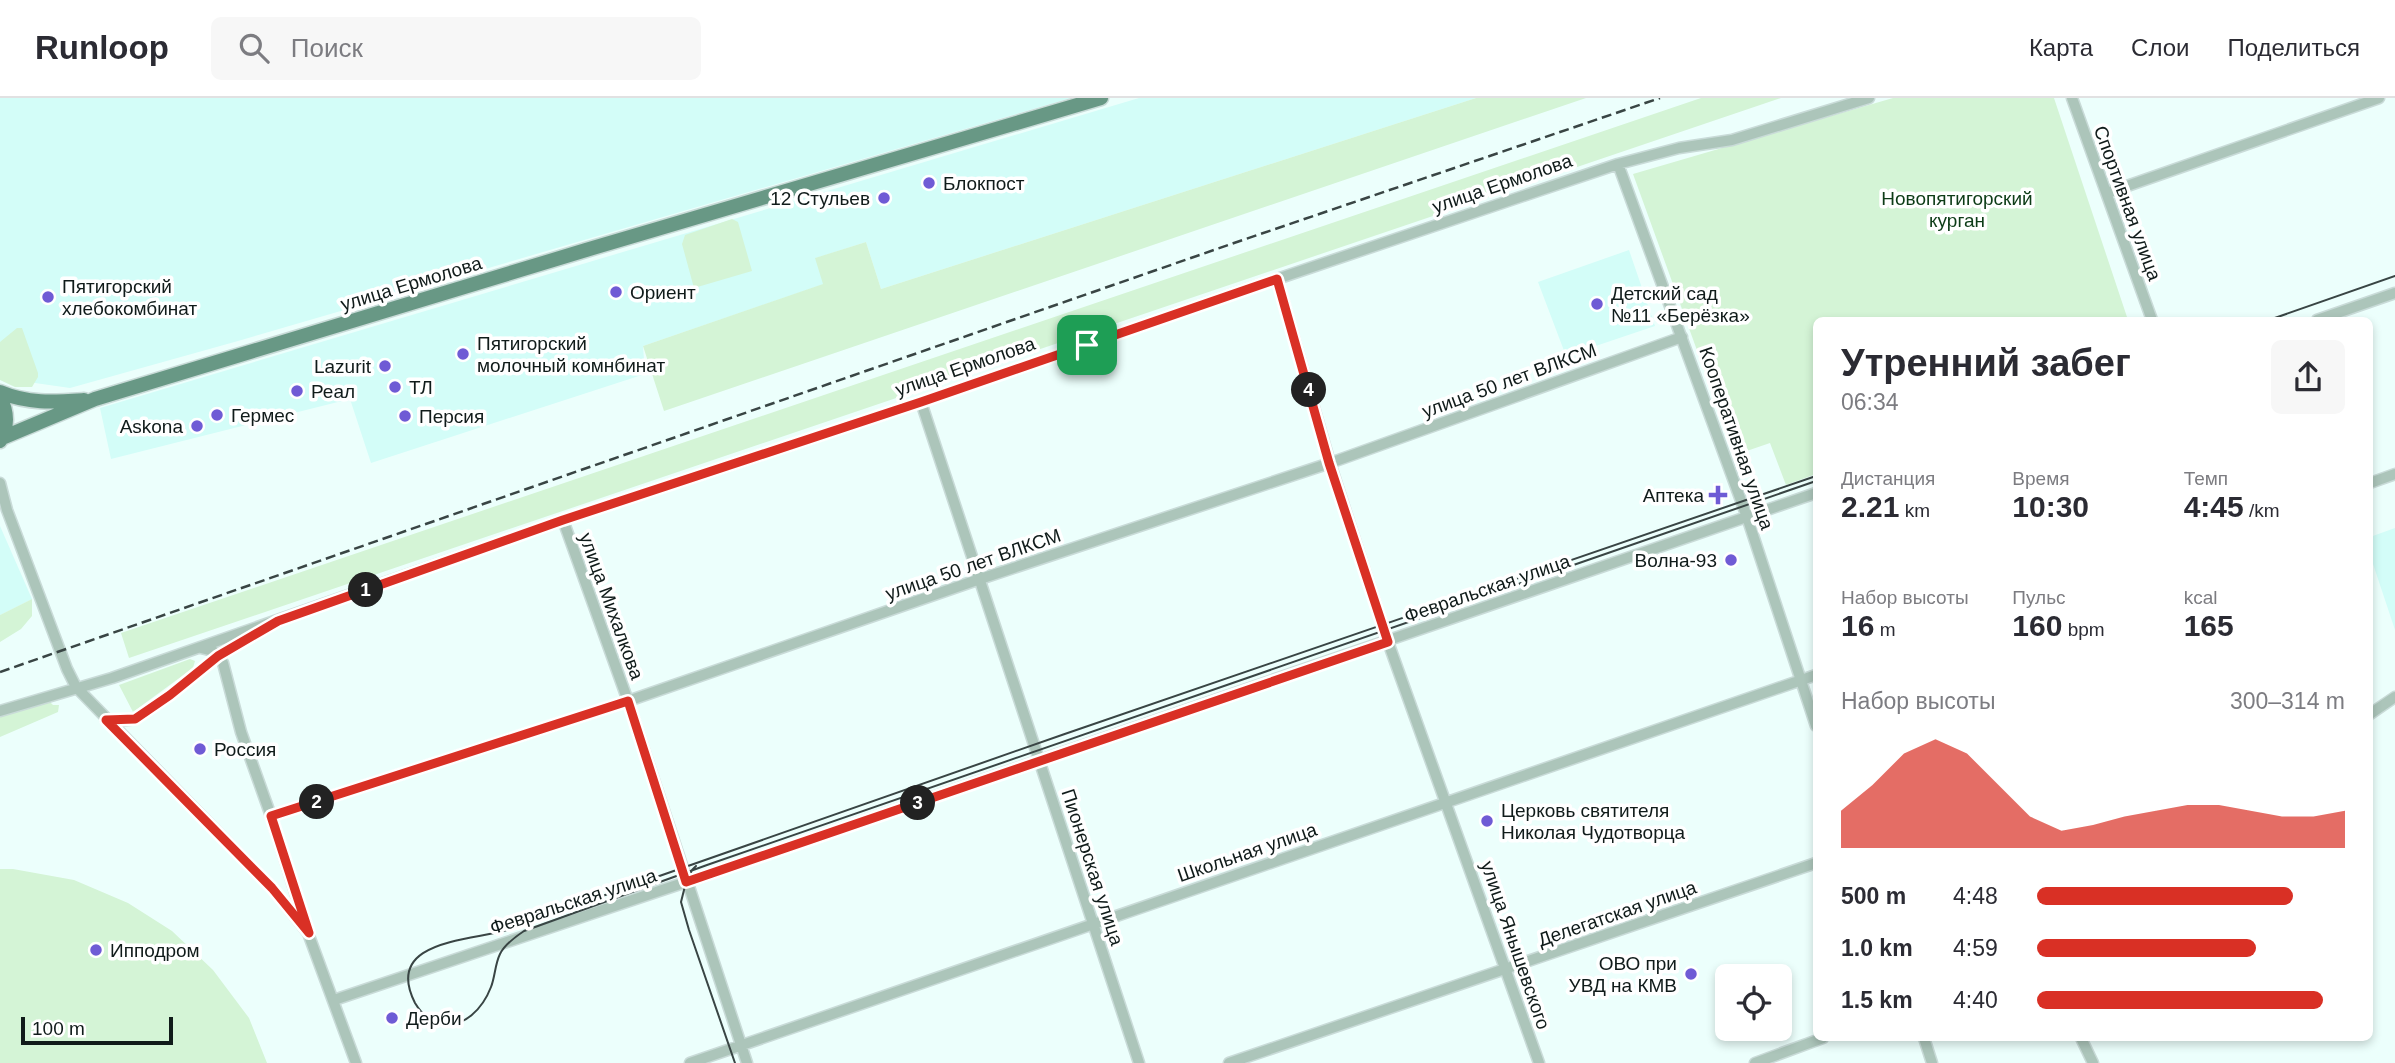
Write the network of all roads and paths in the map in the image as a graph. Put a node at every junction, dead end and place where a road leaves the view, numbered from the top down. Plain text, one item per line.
1 (1101, 98) edge
2 (1869, 98) edge
3 (2072, 98) edge
4 (2379, 98) edge
5 (1618, 164) junction
6 (2107, 193) junction
7 (1277, 279) junction
8 (2395, 293) edge
9 (2151, 317) edge
10 (2326, 317) edge
11 (1682, 337) junction
12 (0, 395) edge
13 (95, 399) junction
14 (921, 402) junction
15 (1, 439) edge
16 (1329, 463) junction
17 (2395, 474) edge
18 (2373, 482) edge
19 (0, 483) edge
20 (1813, 494) edge
21 (3, 506) edge
22 (1746, 517) junction
23 (563, 520) junction
24 (980, 579) junction
25 (278, 621) junction
26 (1388, 642) junction
27 (198, 648) junction
28 (218, 656) junction
29 (1813, 676) edge
30 (1801, 680) junction
31 (76, 687) junction
32 (2395, 697) edge
33 (628, 701) junction
34 (0, 711) edge
35 (2373, 712) edge
36 (1813, 717) edge
37 (106, 720) junction
38 (1040, 761) junction
39 (1447, 802) junction
40 (271, 816) junction
41 (1813, 864) edge
42 (686, 882) junction
43 (1094, 924) junction
44 (309, 933) junction
45 (1506, 970) junction
46 (334, 1000) junction
47 (1815, 1041) edge
48 (1925, 1041) edge
49 (2082, 1041) edge
50 (741, 1045) junction
51 (356, 1063) edge
52 (690, 1063) edge
53 (747, 1063) edge
54 (1139, 1063) edge
55 (1229, 1063) edge
56 (1539, 1063) edge
57 (1755, 1063) edge
58 (1932, 1063) edge
59 (2093, 1063) edge

1 - 13 main road, улица Ермолова
2 - 5 street, улица Ермолова
3 - 6 street, Спортивная улица
4 - 6 street
5 - 7 street, улица Ермолова
5 - 11 street, Кооперативная улица
6 - 9 street, Спортивная улица
7 - 14 street, улица Ермолова
7 - 16 street, улица Янышевского
8 - 10 street
11 - 16 street, улица 50 лет ВЛКСМ
11 - 22 street, Кооперативная улица
12 - 13 main road, улица Ермолова
12 - 15 main road, улица Ермолова
13 - 15 main road, улица Ермолова
14 - 23 street, улица Ермолова
14 - 24 street, Пионерская улица
16 - 24 street, улица 50 лет ВЛКСМ
16 - 26 street, улица Янышевского
17 - 18 street
19 - 21 street
20 - 22 street, Февральская улица
21 - 31 street
22 - 26 street, Февральская улица
22 - 30 street, Кооперативная улица
23 - 25 street, улица Ермолова
23 - 33 street, улица Михалкова
24 - 33 street, улица 50 лет ВЛКСМ
24 - 38 street, Пионерская улица
25 - 27 street, улица Ермолова
25 - 28 street, улица Ермолова
26 - 38 street, Февральская улица
26 - 39 street, улица Янышевского
27 - 28 street
27 - 31 street, улица Ермолова
28 - 37 street, улица Ермолова
28 - 40 street
29 - 30 street, Школьная улица
30 - 36 street, Кооперативная улица
30 - 39 street, Школьная улица
31 - 34 street, улица Ермолова
31 - 37 street
32 - 35 street
33 - 40 street, улица 50 лет ВЛКСМ
33 - 42 street, улица Михалкова
37 - 44 street
38 - 42 street, Февральская улица
38 - 43 street, Пионерская улица
39 - 43 street, Школьная улица
39 - 45 street, улица Янышевского
40 - 44 street
41 - 45 street, Делегатская улица
42 - 46 street, Февральская улица
42 - 50 street, улица Михалкова
43 - 50 street, Школьная улица
43 - 54 street, Пионерская улица
44 - 46 street
45 - 55 street, Делегатская улица
45 - 56 street, улица Янышевского
46 - 51 street
47 - 57 street
48 - 58 street
49 - 59 street
50 - 52 street, Школьная улица
50 - 53 street, улица Михалкова

